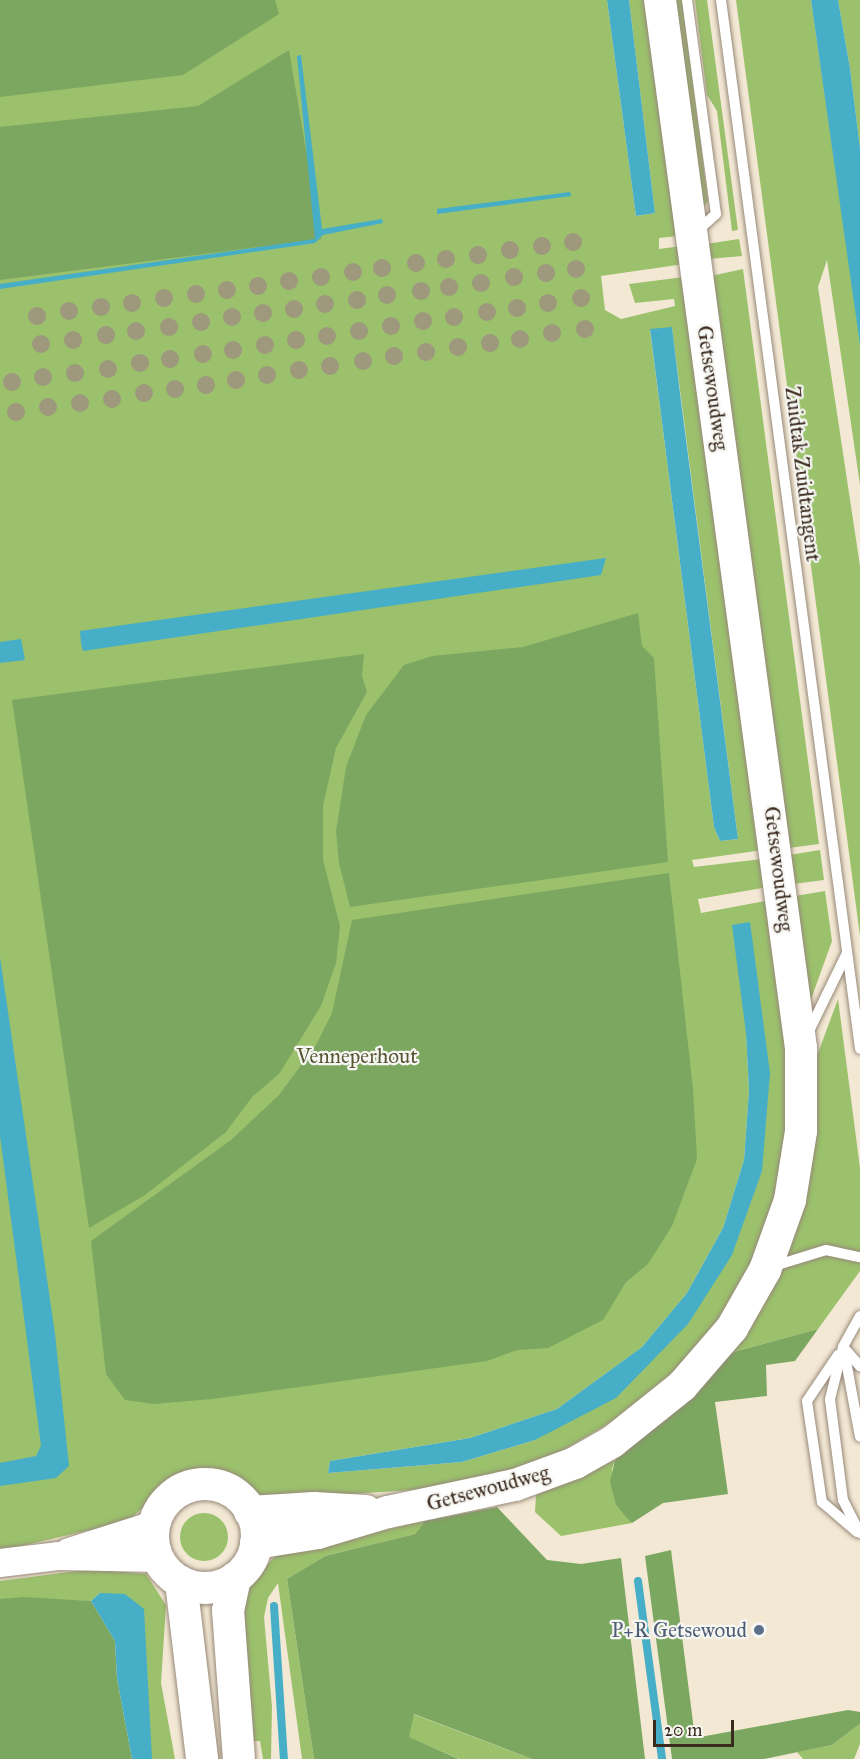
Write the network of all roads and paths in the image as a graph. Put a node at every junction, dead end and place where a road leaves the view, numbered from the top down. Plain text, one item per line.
1 (660, 0) edge
2 (687, 0) edge
3 (721, 0) edge
4 (692, 235) junction
5 (847, 952) junction
6 (801, 1048) junction
7 (860, 1049) edge
8 (860, 1257) edge
9 (765, 1270) junction
10 (860, 1316) edge
11 (843, 1347) junction
12 (860, 1366) edge
13 (860, 1437) edge
14 (250, 1512) junction
15 (388, 1512) junction
16 (154, 1525) junction
17 (860, 1534) edge
18 (256, 1544) junction
19 (58, 1556) junction
20 (158, 1558) junction
21 (0, 1563) edge
22 (235, 1578) junction
23 (181, 1582) junction
24 (202, 1759) edge
25 (239, 1759) edge

1 - 4 main road, Getsewoudweg
2 - 4 lane
3 - 5 lane, Zuidtak Zuidtangent
4 - 6 main road, Getsewoudweg
5 - 6 lane
5 - 7 lane, Zuidtak Zuidtangent
6 - 9 main road, Getsewoudweg
8 - 9 lane
9 - 15 main road, Getsewoudweg
10 - 11 lane
11 - 12 lane
11 - 13 lane
11 - 17 lane
11 - 17 lane
14 - 15 main road, Getsewoudweg
14 - 16 main road
14 - 18 main road
15 - 18 main road, Getsewoudweg
16 - 19 street
16 - 20 main road
18 - 22 main road
19 - 20 street
19 - 21 street
20 - 23 main road
22 - 23 main road
22 - 25 main road
23 - 24 main road

